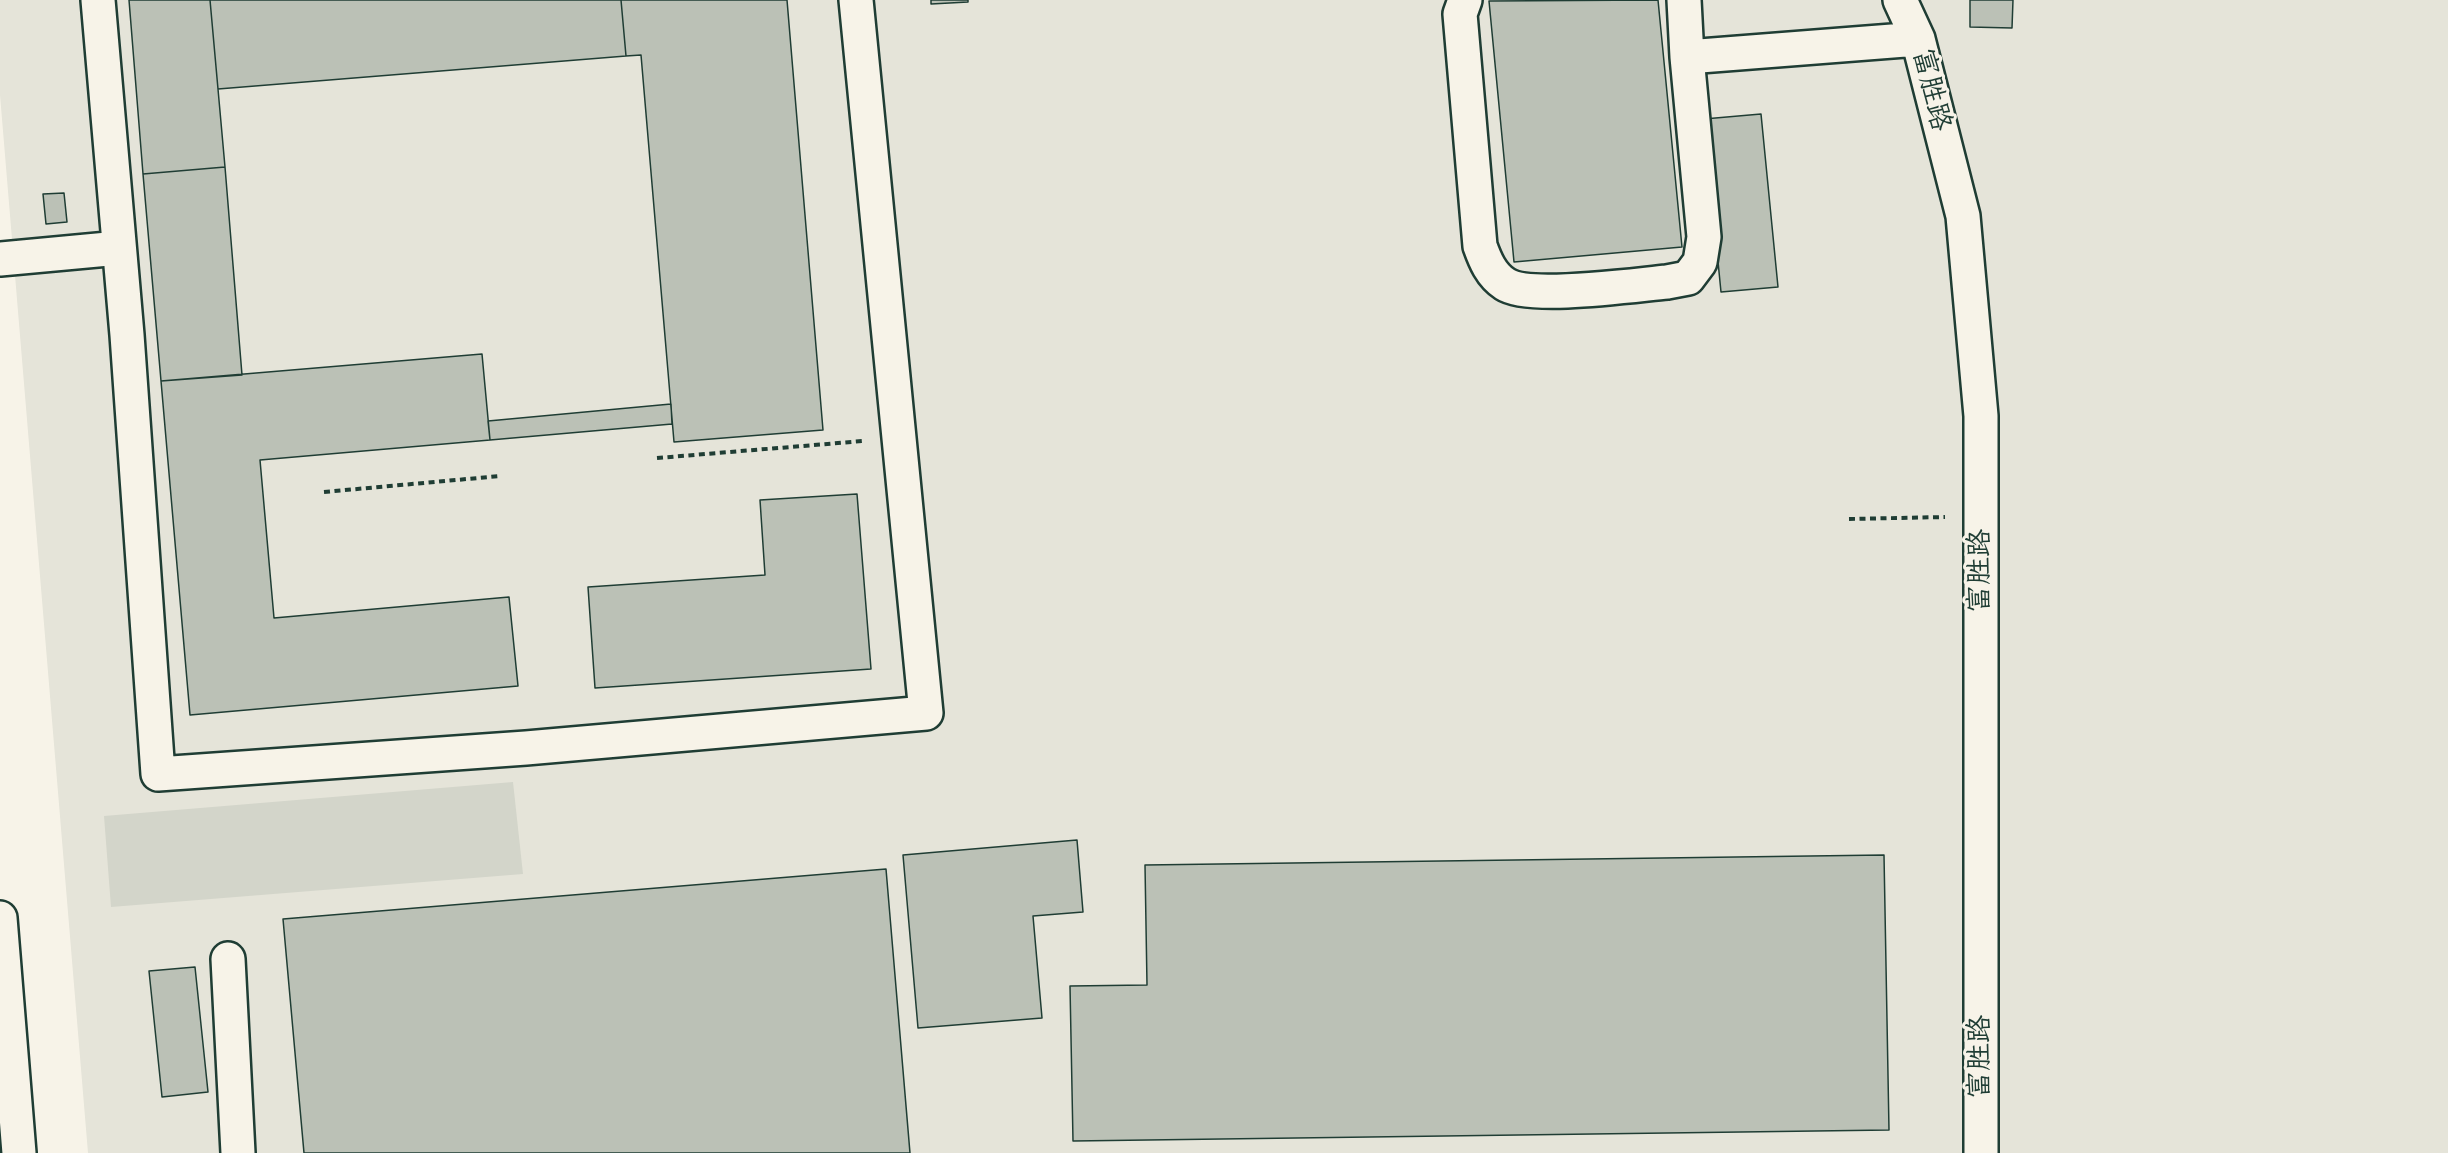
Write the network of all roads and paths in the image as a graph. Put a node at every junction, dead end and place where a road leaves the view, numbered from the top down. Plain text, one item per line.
1 (98, 0) edge
2 (856, 0) edge
3 (1465, 0) edge
4 (1684, 0) edge
5 (1900, 0) edge
6 (1918, 39) junction
7 (1687, 57) junction
8 (119, 248) junction
9 (0, 259) edge
10 (899, 438) junction
11 (657, 458) dead end
12 (500, 476) dead end
13 (324, 492) dead end
14 (1981, 516) junction
15 (1849, 519) dead end
16 (0, 918) edge
17 (228, 959) dead end
18 (19, 1153) edge
19 (238, 1153) edge
20 (1981, 1153) edge

1 - 8 street
2 - 10 street
3 - 7 street
4 - 7 street
5 - 6 street, 富胜路
6 - 7 street
6 - 14 street, 富胜路
8 - 9 street
8 - 10 street
10 - 11 path
12 - 13 path
14 - 15 path
14 - 20 street, 富胜路
16 - 18 street
17 - 19 street

